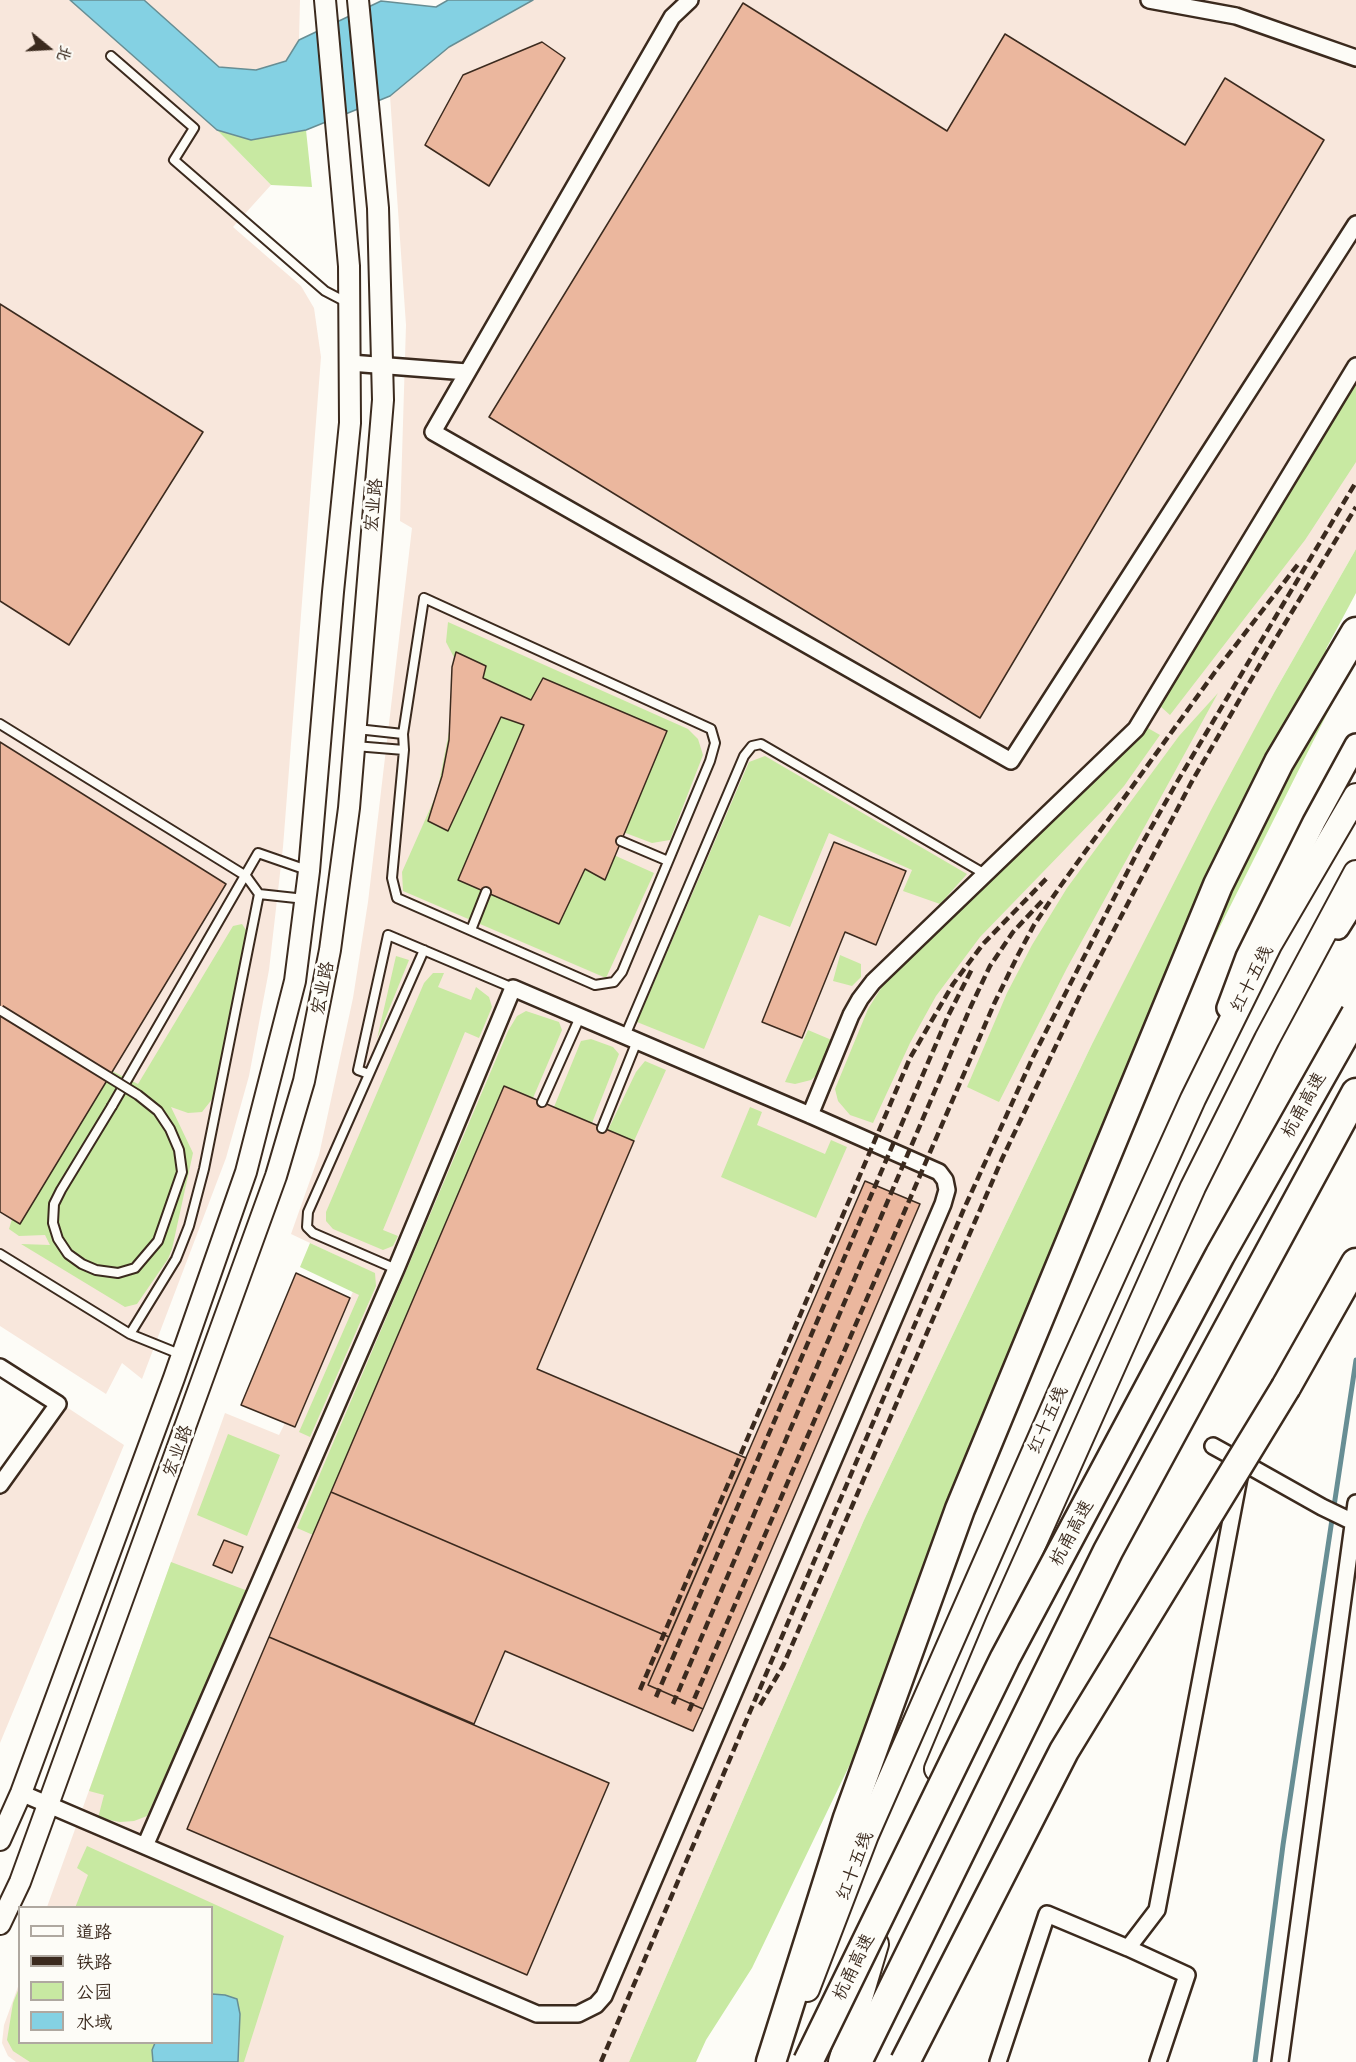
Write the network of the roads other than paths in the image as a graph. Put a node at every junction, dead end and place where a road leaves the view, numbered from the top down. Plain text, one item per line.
1 (325, 0) edge
2 (358, 0) edge
3 (690, 0) edge
4 (1149, 0) edge
5 (111, 56) dead end
6 (1356, 58) edge
7 (1356, 224) edge
8 (350, 304) junction
9 (350, 363) junction
10 (382, 366) junction
11 (1356, 366) edge
12 (467, 372) junction
13 (1356, 632) edge
14 (0, 724) edge
15 (403, 734) junction
16 (355, 737) junction
17 (1356, 745) edge
18 (404, 750) junction
19 (1356, 795) edge
20 (621, 841) dead end
21 (668, 861) junction
22 (309, 871) junction
23 (1356, 873) edge
24 (985, 874) junction
25 (246, 876) junction
26 (486, 892) dead end
27 (259, 894) junction
28 (306, 899) junction
29 (1356, 899) edge
30 (471, 930) junction
31 (424, 950) junction
32 (513, 988) junction
33 (0, 1010) edge
34 (1356, 1014) edge
35 (580, 1017) junction
36 (631, 1039) junction
37 (1267, 1040) junction
38 (369, 1074) junction
39 (1356, 1092) edge
40 (1196, 1093) junction
41 (542, 1102) dead end
42 (810, 1115) junction
43 (602, 1128) dead end
44 (0, 1254) edge
45 (1356, 1263) edge
46 (396, 1269) junction
47 (130, 1334) junction
48 (182, 1355) junction
49 (0, 1367) edge
50 (1213, 1446) dead end
51 (1242, 1462) junction
52 (0, 1485) edge
53 (1356, 1503) edge
54 (1349, 1520) junction
55 (21, 1793) junction
56 (49, 1804) junction
57 (0, 1840) edge
58 (145, 1846) junction
59 (0, 1924) edge
60 (1128, 1948) junction
61 (771, 2062) edge
62 (779, 2062) edge
63 (808, 2062) edge
64 (841, 2062) edge
65 (857, 2062) edge
66 (905, 2062) edge
67 (998, 2062) edge
68 (1158, 2062) edge
69 (1280, 2062) edge

1 - 8 street, 宏业路
2 - 10 street, 宏业路
3 - 12 street
4 - 6 street
5 - 8 lane
7 - 12 street
8 - 9 street, 宏业路
9 - 10 street
9 - 22 street, 宏业路
10 - 12 street
10 - 16 street, 宏业路
11 - 24 street
13 - 61 highway
14 - 25 lane
15 - 16 lane
15 - 18 lane
15 - 21 lane
16 - 18 lane
16 - 56 street, 宏业路
17 - 40 main road
18 - 30 lane
19 - 40 main road, 红十五线
20 - 21 lane
21 - 30 lane
22 - 25 lane
22 - 28 street, 宏业路
23 - 37 main road, 红十五线
24 - 36 lane
24 - 42 street
25 - 27 lane
25 - 33 lane, bridge
26 - 30 lane
27 - 28 lane
27 - 47 lane
28 - 48 street, 宏业路
29 - 37 main road
31 - 32 lane
31 - 38 lane
31 - 38 lane
32 - 35 street
32 - 46 street
34 - 63 highway, 杭甬高速, bridge
35 - 36 street
35 - 41 lane
36 - 42 street
36 - 43 lane
37 - 64 main road, 红十五线
38 - 46 lane
39 - 65 highway
40 - 62 main road, 红十五线
42 - 58 street
44 - 47 lane
45 - 66 highway, bridge
46 - 58 street
47 - 48 lane
48 - 55 street, 宏业路
49 - 52 street
50 - 51 street
51 - 54 street
51 - 60 street
53 - 54 street
54 - 69 street
55 - 56 street
55 - 57 street, 宏业路
56 - 58 street
56 - 59 street, 宏业路
60 - 67 street
60 - 68 street

